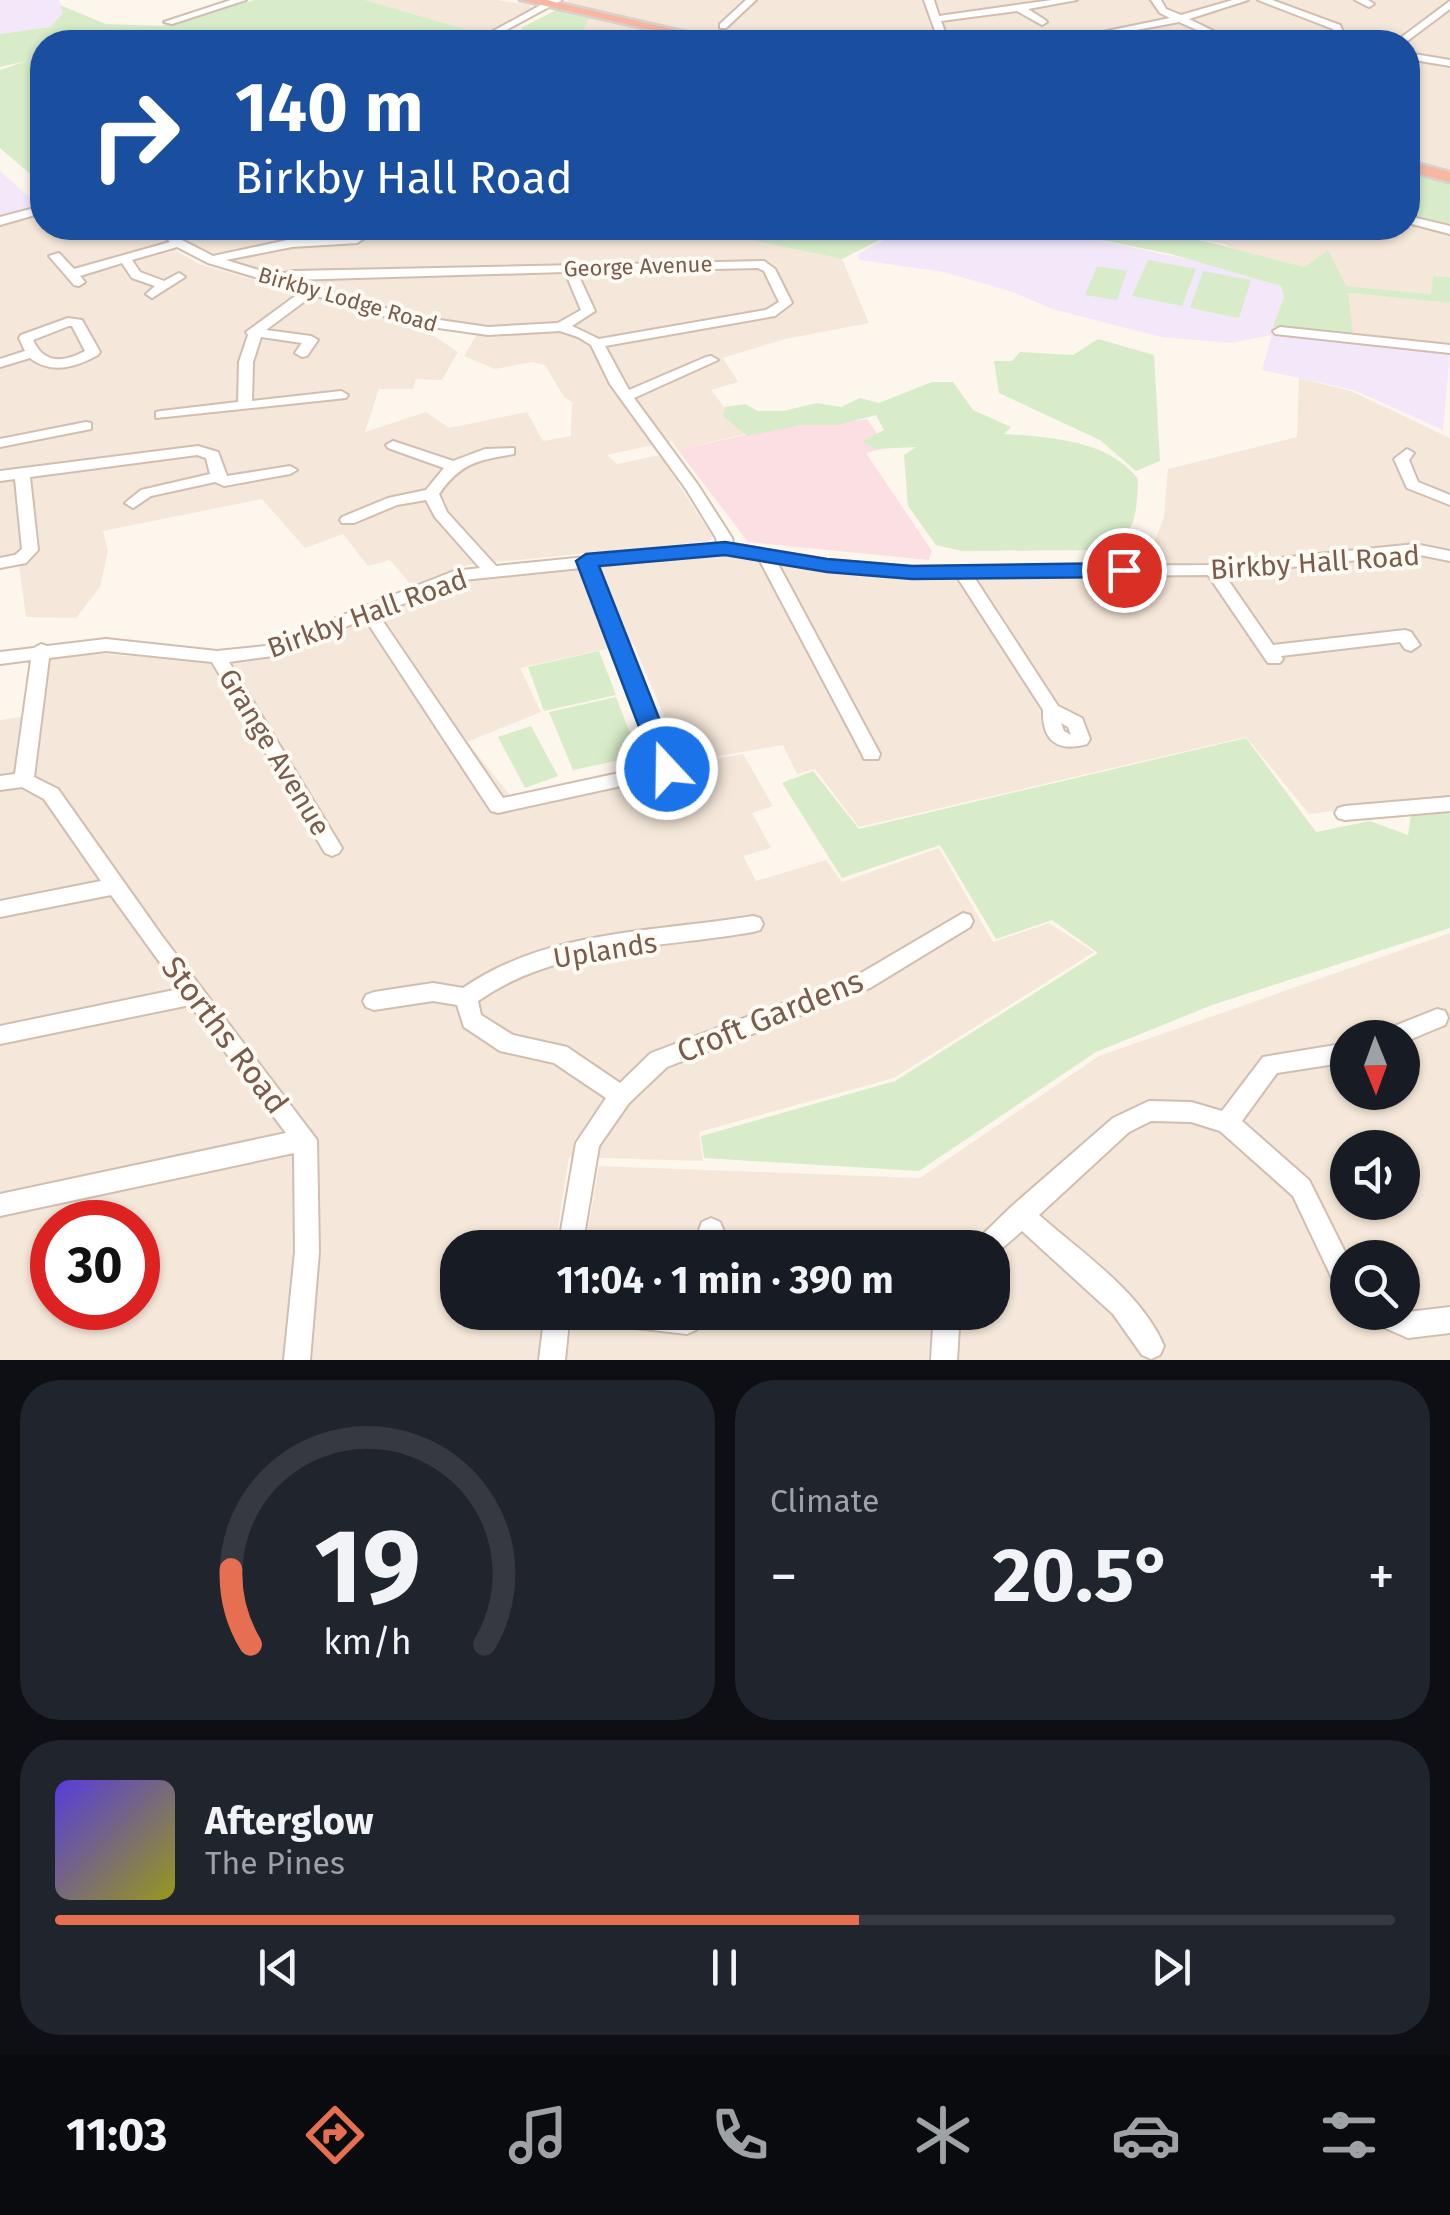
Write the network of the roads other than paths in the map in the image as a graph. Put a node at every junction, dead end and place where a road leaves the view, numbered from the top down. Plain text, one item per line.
1 (240, 0) edge
2 (527, 0) edge
3 (750, 0) edge
4 (929, 0) edge
5 (1072, 0) edge
6 (1156, 0) edge
7 (1243, 0) edge
8 (1262, 0) edge
9 (553, 2) edge
10 (1450, 4) edge
11 (1020, 8) junction
12 (1179, 19) junction
13 (937, 20) junction
14 (169, 22) dead end
15 (1042, 22) dead end
16 (723, 26) dead end
17 (500, 30) edge
18 (671, 30) edge
19 (940, 30) edge
20 (1122, 30) edge
21 (1204, 30) edge
22 (1339, 30) edge
23 (1416, 30) edge
24 (1420, 58) edge
25 (1450, 62) edge
26 (1420, 169) edge
27 (1450, 177) edge
28 (30, 213) edge
29 (0, 221) edge
30 (1420, 223) edge
31 (1450, 230) edge
32 (175, 240) edge
33 (341, 240) edge
34 (178, 243) junction
35 (55, 256) dead end
36 (125, 259) junction
37 (212, 260) junction
38 (569, 268) junction
39 (180, 277) dead end
40 (274, 279) junction
41 (166, 286) junction
42 (312, 290) junction
43 (152, 294) dead end
44 (561, 327) junction
45 (322, 328) dead end
46 (1280, 331) dead end
47 (253, 332) junction
48 (312, 340) junction
49 (598, 343) junction
50 (1450, 349) edge
51 (32, 353) junction
52 (302, 353) dead end
53 (710, 360) dead end
54 (0, 363) edge
55 (341, 395) dead end
56 (626, 396) junction
57 (245, 406) junction
58 (161, 415) dead end
59 (86, 426) dead end
60 (0, 443) edge
61 (394, 445) dead end
62 (509, 451) dead end
63 (1398, 455) dead end
64 (452, 466) junction
65 (290, 470) dead end
66 (22, 473) junction
67 (0, 476) edge
68 (218, 477) junction
69 (431, 494) junction
70 (1450, 500) edge
71 (132, 503) dead end
72 (348, 520) dead end
73 (725, 548) junction
74 (766, 556) junction
75 (1450, 556) edge
76 (586, 561) junction
77 (0, 564) edge
78 (491, 570) junction
79 (1214, 570) junction
80 (963, 573) junction
81 (370, 614) junction
82 (1405, 636) dead end
83 (42, 650) junction
84 (217, 657) junction
85 (0, 658) edge
86 (1052, 710) dead end
87 (870, 754) dead end
88 (24, 780) junction
89 (0, 784) edge
90 (1450, 804) edge
91 (1345, 813) dead end
92 (332, 848) dead end
93 (118, 886) junction
94 (0, 909) edge
95 (963, 921) dead end
96 (752, 924) dead end
97 (194, 995) junction
98 (466, 997) junction
99 (374, 1000) dead end
100 (1436, 1018) dead end
101 (1420, 1025) edge
102 (0, 1035) edge
103 (1330, 1055) edge
104 (620, 1096) junction
105 (1227, 1123) junction
106 (304, 1140) junction
107 (0, 1204) edge
108 (1020, 1214) junction
109 (573, 1230) edge
110 (1004, 1230) edge
111 (1330, 1247) edge
112 (1450, 1320) edge
113 (1420, 1324) edge
114 (556, 1330) edge
115 (946, 1330) edge
116 (1151, 1346) dead end
117 (297, 1360) edge
118 (552, 1360) edge
119 (944, 1360) edge

1 - 14 street
2 - 9 highway
3 - 16 street
4 - 13 street
5 - 11 street
6 - 12 street
7 - 12 street
8 - 22 street
9 - 17 street
9 - 18 highway
10 - 23 street
11 - 13 street
11 - 15 street
12 - 20 street
12 - 21 street
13 - 19 street
24 - 25 street
26 - 27 highway
28 - 29 street
30 - 31 street
32 - 34 street, Birkby Lodge Road
33 - 37 street
34 - 36 street
34 - 37 street, Birkby Lodge Road
35 - 36 street
36 - 41 street
37 - 40 street, Birkby Lodge Road
38 - 40 street, George Avenue
38 - 44 street
38 - 49 street, George Avenue
39 - 41 street
40 - 42 street, Birkby Lodge Road
41 - 43 street
42 - 44 street, Birkby Lodge Road
42 - 47 street
44 - 49 street, Birkby Lodge Road
45 - 48 street
46 - 50 street
47 - 48 street
47 - 57 street
48 - 52 street
49 - 56 street
51 - 51 street
51 - 54 street
53 - 56 street
55 - 57 street
56 - 73 street
57 - 58 street
59 - 60 street
61 - 64 street
62 - 64 street
63 - 70 street
64 - 69 street
65 - 68 street
66 - 67 street
66 - 68 street
66 - 77 street
68 - 71 street
69 - 72 street
69 - 78 street
73 - 74 street, Birkby Hall Road
73 - 76 street, Birkby Hall Road
74 - 80 street, Birkby Hall Road
74 - 87 street
75 - 79 street, Birkby Hall Road
76 - 78 street, Birkby Hall Road
76 - 81 street
78 - 81 street, Birkby Hall Road
79 - 80 street, Birkby Hall Road
79 - 82 street
80 - 86 street
81 - 84 street, Birkby Hall Road
83 - 84 street, Birkby Hall Road
83 - 85 street, Birkby Hall Road
83 - 88 street
84 - 92 street, Grange Avenue
88 - 89 street
88 - 93 street, Storths Road
90 - 91 street
93 - 94 street
93 - 97 street, Storths Road
95 - 104 street, Croft Gardens
96 - 98 street, Uplands
97 - 102 street
97 - 106 street, Storths Road
98 - 99 street
98 - 104 street
100 - 101 street
103 - 105 street
104 - 109 street, Croft Gardens
105 - 108 street
105 - 111 street
106 - 107 street
106 - 117 street, Storths Road
108 - 110 street
108 - 116 street
112 - 113 street
114 - 118 street
115 - 119 street

